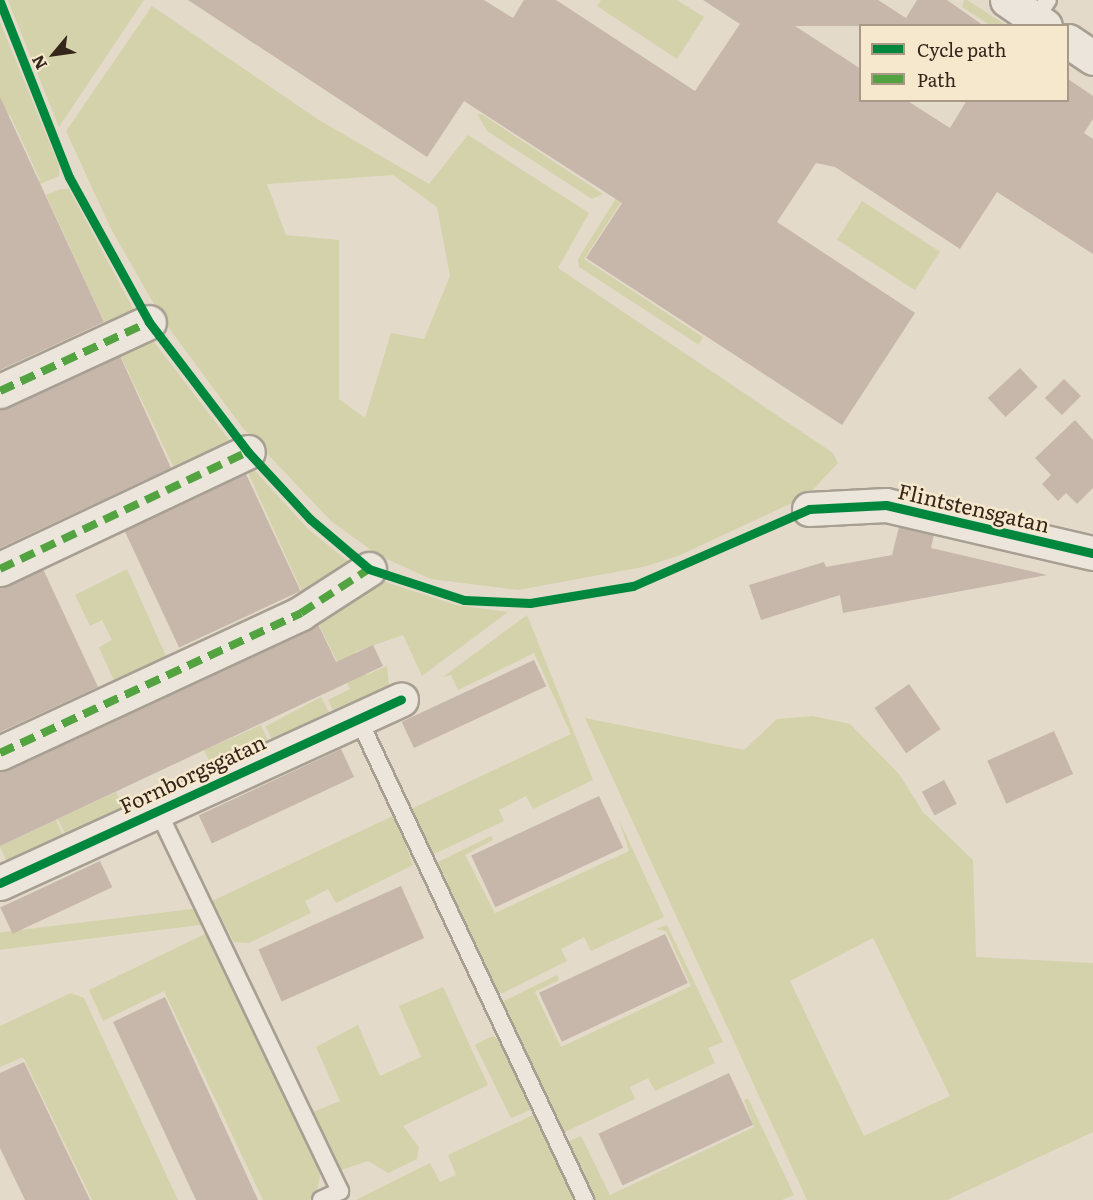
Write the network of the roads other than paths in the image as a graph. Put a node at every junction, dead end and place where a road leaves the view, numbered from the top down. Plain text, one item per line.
1 (1007, 0) edge
2 (1042, 15) edge
3 (1069, 42) edge
4 (1093, 58) edge
5 (149, 322) dead end
6 (0, 391) edge
7 (248, 452) dead end
8 (809, 509) dead end
9 (1093, 553) edge
10 (0, 569) edge
11 (369, 569) dead end
12 (401, 699) dead end
13 (358, 718) junction
14 (0, 753) edge
15 (157, 809) junction
16 (0, 884) edge
17 (321, 1200) edge
18 (585, 1200) edge

1 - 2 street
3 - 4 street
5 - 6 street
7 - 10 street
8 - 9 street, Flintstensgatan
11 - 14 street
12 - 13 street, Fornborgsgatan
13 - 15 street, Fornborgsgatan
13 - 18 lane
15 - 16 street, Fornborgsgatan
15 - 17 lane

